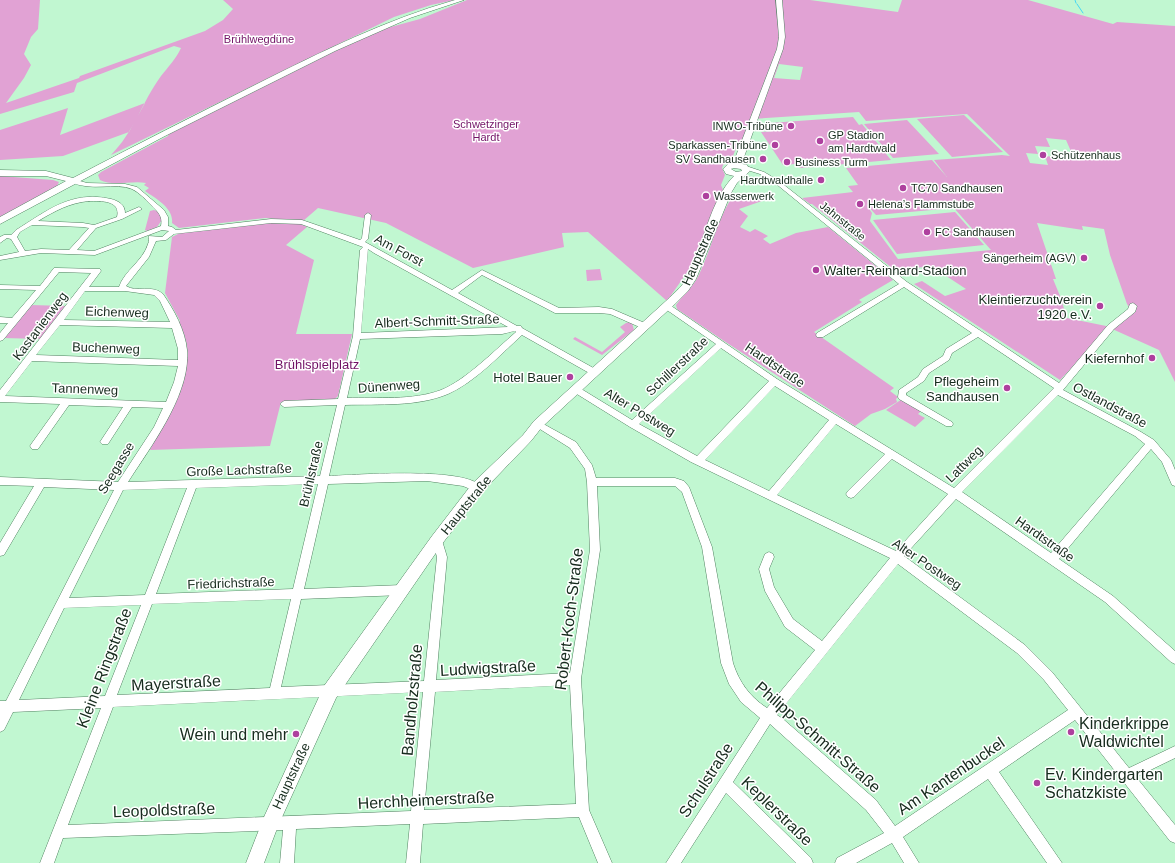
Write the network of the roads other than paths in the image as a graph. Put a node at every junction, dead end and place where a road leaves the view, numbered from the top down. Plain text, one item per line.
1 (461, 0) edge
2 (779, 0) edge
3 (740, 157) junction
4 (109, 162) junction
5 (732, 169) junction
6 (743, 171) junction
7 (69, 172) junction
8 (0, 173) edge
9 (49, 175) junction
10 (81, 176) junction
11 (73, 181) junction
12 (103, 184) junction
13 (729, 189) junction
14 (139, 209) dead end
15 (368, 216) dead end
16 (120, 218) junction
17 (0, 221) edge
18 (31, 223) junction
19 (164, 227) junction
20 (94, 228) junction
21 (173, 232) junction
22 (13, 236) junction
23 (153, 236) junction
24 (163, 239) junction
25 (0, 240) edge
26 (364, 244) junction
27 (378, 251) junction
28 (71, 252) junction
29 (147, 252) junction
30 (23, 253) junction
31 (0, 258) edge
32 (363, 258) junction
33 (904, 284) junction
34 (0, 287) edge
35 (42, 288) junction
36 (83, 289) junction
37 (124, 289) junction
38 (453, 293) junction
39 (667, 306) junction
40 (1133, 306) dead end
41 (0, 320) edge
42 (15, 321) junction
43 (58, 322) junction
44 (176, 326) junction
45 (644, 326) junction
46 (520, 330) junction
47 (979, 333) junction
48 (820, 335) dead end
49 (357, 336) junction
50 (0, 338) edge
51 (721, 344) junction
52 (30, 358) junction
53 (182, 364) junction
54 (594, 372) junction
55 (774, 381) junction
56 (575, 389) junction
57 (1058, 389) junction
58 (0, 399) edge
59 (67, 401) junction
60 (342, 402) junction
61 (129, 404) junction
62 (284, 404) dead end
63 (170, 405) junction
64 (835, 419) junction
65 (538, 424) junction
66 (633, 424) junction
67 (949, 424) dead end
68 (105, 442) dead end
69 (1151, 443) junction
70 (35, 446) dead end
71 (891, 454) junction
72 (698, 461) junction
73 (324, 480) junction
74 (0, 481) edge
75 (592, 482) junction
76 (1175, 482) edge
77 (42, 483) junction
78 (193, 484) junction
79 (122, 486) junction
80 (477, 488) junction
81 (955, 493) junction
82 (851, 494) dead end
83 (771, 496) junction
84 (437, 540) junction
85 (1, 550) edge
86 (769, 557) dead end
87 (897, 557) junction
88 (1052, 560) junction
89 (402, 590) junction
90 (297, 594) junction
91 (148, 600) junction
92 (61, 603) junction
93 (823, 650) junction
94 (1175, 658) edge
95 (575, 679) junction
96 (430, 686) junction
97 (330, 692) junction
98 (274, 694) junction
99 (109, 702) junction
100 (5, 707) edge
101 (1076, 712) junction
102 (768, 716) junction
103 (0, 726) edge
104 (1175, 752) edge
105 (990, 770) junction
106 (1127, 775) junction
107 (725, 783) junction
108 (583, 810) junction
109 (417, 818) junction
110 (270, 822) junction
111 (290, 824) junction
112 (59, 832) junction
113 (894, 835) junction
114 (1175, 836) edge
115 (47, 863) edge
116 (255, 863) edge
117 (287, 863) edge
118 (412, 863) edge
119 (605, 863) edge
120 (673, 863) edge
121 (806, 863) edge
122 (842, 863) edge
123 (912, 863) edge
124 (1056, 863) edge

1 - 4 street
2 - 3 street
3 - 5 street
3 - 6 street
4 - 7 street
4 - 10 street
5 - 6 street
5 - 13 street, Hauptstraße
6 - 13 street, Hauptstraße
6 - 33 street, Jahnstraße
7 - 9 street
7 - 10 street
8 - 9 street
9 - 11 street
10 - 11 street
10 - 12 street
11 - 12 street
11 - 17 street
12 - 19 street
13 - 39 street, Hauptstraße
14 - 16 street
15 - 26 street, Brühlstraße
16 - 18 street
16 - 20 street
18 - 20 street
18 - 22 street
19 - 21 street
19 - 23 street
20 - 28 street
21 - 24 street
21 - 26 street, Am Forst
22 - 25 street
22 - 30 street
23 - 24 street
23 - 28 street
23 - 29 street
24 - 29 street
26 - 27 street, Am Forst
26 - 32 street, Brühlstraße
27 - 32 street
27 - 38 street, Am Forst
28 - 30 street
29 - 37 street
30 - 31 street
32 - 49 street, Brühlstraße
33 - 47 street, Jahnstraße
33 - 48 street
34 - 35 street
35 - 36 street, Kastanienweg
35 - 42 street
36 - 37 street
36 - 43 street, Kastanienweg
37 - 44 street, Seegasse
38 - 45 street
38 - 46 street, Am Forst
39 - 45 street, Hauptstraße
39 - 51 street, Hardtstraße
40 - 57 street, Lattweg
41 - 42 street
42 - 50 street
43 - 44 street, Eichenweg
43 - 52 street, Kastanienweg
44 - 53 street, Seegasse
45 - 54 street, Hauptstraße
46 - 49 street, Albert-Schmitt-Straße
46 - 54 street, Am Forst
46 - 60 street, Dünenweg
47 - 57 street, Jahnstraße
47 - 67 street
49 - 60 street, Brühlstraße
51 - 55 street, Hardtstraße
51 - 66 street, Schillerstraße
52 - 53 street, Buchenweg
52 - 58 street, Kastanienweg
53 - 63 street, Seegasse
54 - 56 street, Hauptstraße
55 - 64 street, Hardtstraße
55 - 72 street
56 - 65 street, Hauptstraße
56 - 66 street, Alter Postweg
57 - 69 street, Ostlandstraße
57 - 81 street, Lattweg
58 - 59 street, Tannenweg
59 - 61 street, Tannenweg
59 - 70 street
60 - 62 street, Dünenweg
60 - 73 street, Brühlstraße
61 - 63 street, Tannenweg
61 - 68 street
63 - 79 street, Seegasse
64 - 71 street, Hardtstraße
64 - 83 street
65 - 75 street, Robert-Koch-Straße
65 - 80 street, Hauptstraße
66 - 72 street, Alter Postweg
69 - 76 street, Ostlandstraße
69 - 88 street
71 - 81 street, Hardtstraße
71 - 82 street
72 - 83 street, Alter Postweg
73 - 78 street, Große Lachstraße
73 - 80 street, Große Lachstraße
73 - 90 street, Brühlstraße
74 - 77 street, Große Lachstraße
75 - 95 street, Robert-Koch-Straße
75 - 102 street, Philipp-Schmitt-Straße
77 - 79 street, Große Lachstraße
77 - 85 street
78 - 79 street, Große Lachstraße
78 - 91 street, Kleine Ringstraße
79 - 92 street, Seegasse
80 - 84 street, Hauptstraße
81 - 87 street, Lattweg
81 - 88 street, Hardtstraße
83 - 87 street, Alter Postweg
84 - 89 street, Hauptstraße
84 - 96 street, Bandholzstraße
86 - 93 street
87 - 93 street, Lattweg
87 - 101 street, Alter Postweg
88 - 94 street, Hardtstraße
89 - 90 street, Friedrichstraße
89 - 97 street, Hauptstraße
90 - 91 street, Friedrichstraße
90 - 98 street, Brühlstraße
91 - 92 street, Friedrichstraße
91 - 99 street, Kleine Ringstraße
92 - 100 street, Seegasse
93 - 102 street, Lattweg
95 - 96 street, Ludwigstraße
95 - 108 street, Robert-Koch-Straße
96 - 97 street, Ludwigstraße
96 - 109 street, Bandholzstraße
97 - 98 street, Mayerstraße
97 - 110 street, Hauptstraße
98 - 99 street, Mayerstraße
99 - 100 street, Mayerstraße
99 - 112 street, Kleine Ringstraße
100 - 103 street, Seegasse
101 - 105 street, Am Kantenbuckel
101 - 106 street, Alter Postweg
102 - 107 street, Schulstraße
102 - 113 street, Philipp-Schmitt-Straße
104 - 106 street
105 - 113 street, Am Kantenbuckel
105 - 124 street
106 - 114 street, Alter Postweg
107 - 120 street, Schulstraße
107 - 121 street, Keplerstraße
108 - 109 street, Herchheimerstraße
108 - 119 street, Robert-Koch-Straße
109 - 111 street, Herchheimerstraße
109 - 118 street, Bandholzstraße
110 - 111 street, Herchheimerstraße
110 - 112 street, Leopoldstraße
110 - 116 street, Hauptstraße
111 - 117 street
112 - 115 street, Kleine Ringstraße
113 - 122 street, Am Kantenbuckel
113 - 123 street, Philipp-Schmitt-Straße

